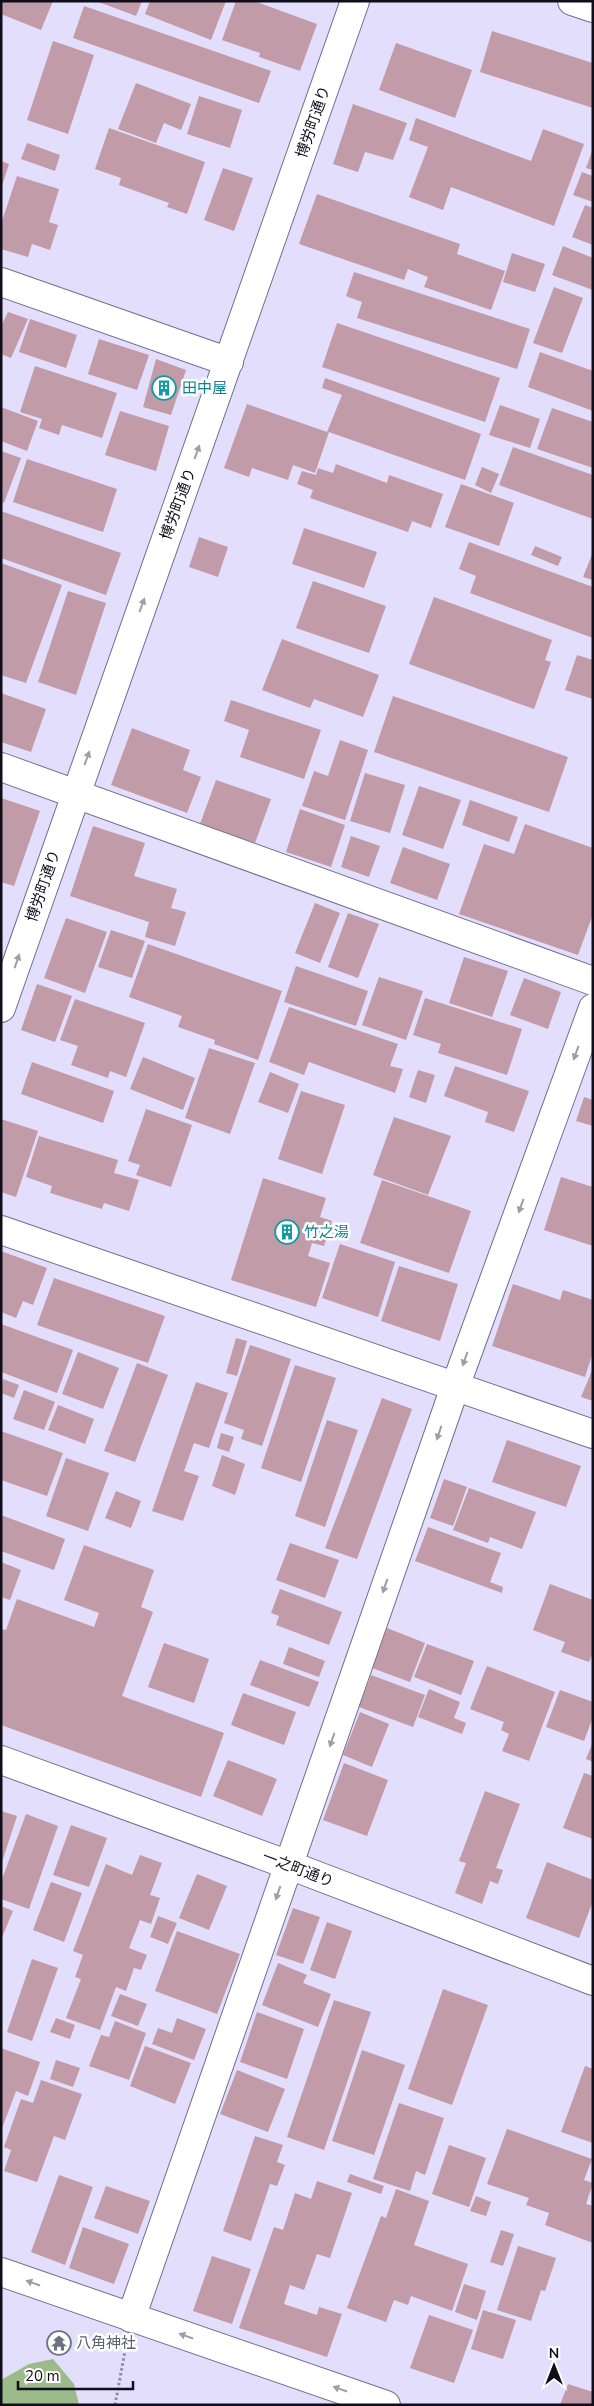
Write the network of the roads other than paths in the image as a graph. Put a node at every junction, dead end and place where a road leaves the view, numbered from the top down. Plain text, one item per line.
1 (355, 1) edge
2 (572, 1) edge
3 (593, 8) edge
4 (1, 282) edge
5 (229, 362) junction
6 (1, 767) edge
7 (75, 792) junction
8 (593, 981) edge
9 (1, 1008) edge
10 (593, 1008) edge
11 (1, 1230) edge
12 (455, 1387) junction
13 (593, 1434) edge
14 (1, 1760) edge
15 (289, 1865) junction
16 (593, 1981) edge
17 (1, 2272) edge
18 (131, 2318) junction
19 (386, 2405) edge

1 - 5 street, 博労町通り
2 - 3 street
4 - 5 street
7 -> 5 street, 博労町通り
6 - 7 street
7 - 8 street
9 -> 7 street, 博労町通り
10 -> 12 street
11 - 12 street
12 - 13 street
12 -> 15 street
14 - 15 street, 一之町通り
15 - 16 street, 一之町通り
15 -> 18 street
18 -> 17 street
19 -> 18 street

